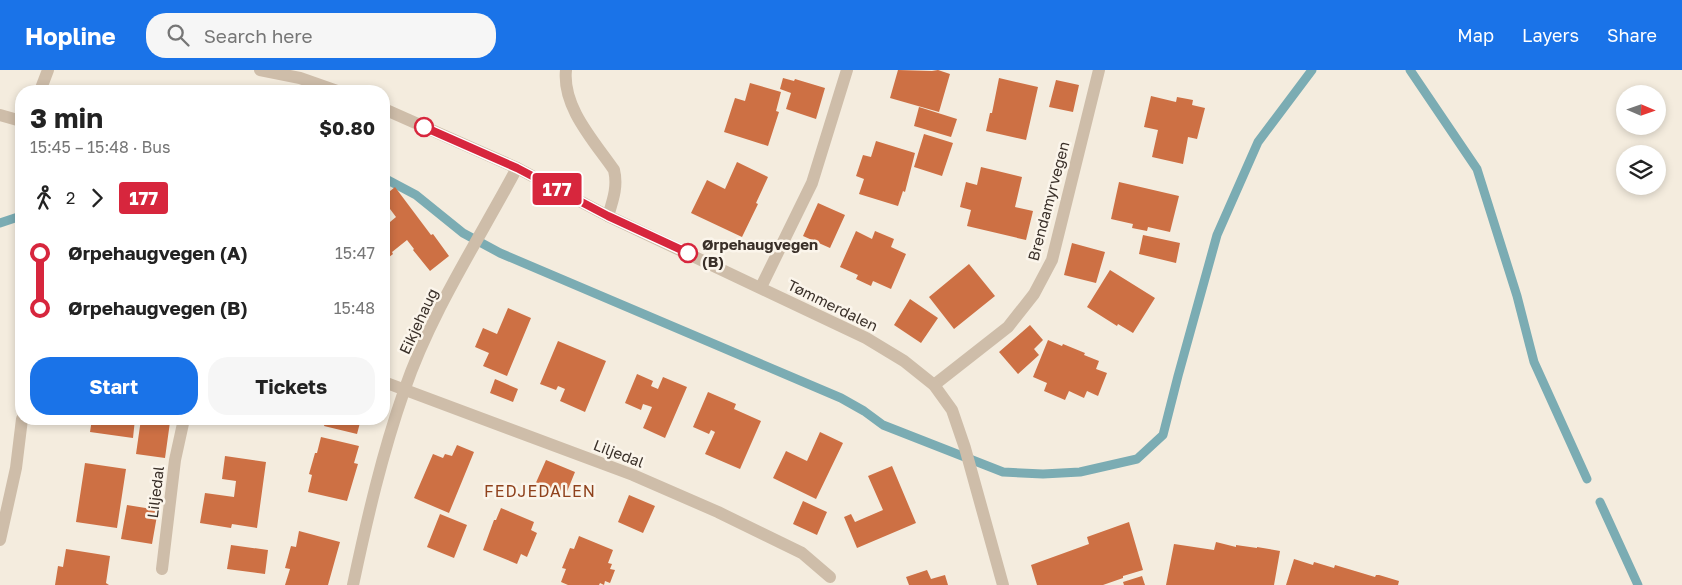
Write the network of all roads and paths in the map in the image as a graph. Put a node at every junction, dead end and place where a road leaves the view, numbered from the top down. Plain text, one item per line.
1 (48, 70) edge
2 (260, 70) edge
3 (566, 70) edge
4 (847, 70) edge
5 (1098, 70) edge
6 (42, 85) edge
7 (320, 85) edge
8 (390, 112) edge
9 (0, 115) edge
10 (15, 119) edge
11 (517, 168) junction
12 (608, 216) junction
13 (761, 287) junction
14 (390, 384) edge
15 (934, 385) junction
16 (404, 390) junction
17 (21, 425) edge
18 (183, 425) edge
19 (1, 527) edge
20 (0, 540) edge
21 (162, 569) dead end
22 (830, 578) dead end
23 (352, 585) edge
24 (1003, 585) edge

1 - 6 street
2 - 7 street
3 - 12 street
4 - 13 street
5 - 15 street, Brendamyrvegen
8 - 11 street, Tømmerdalen
9 - 10 street
11 - 12 street, Tømmerdalen
11 - 16 street, Eikjehaug
12 - 13 street, Tømmerdalen
13 - 15 street, Tømmerdalen
14 - 16 street, Liljedal
15 - 24 street, Tømmerdalen
16 - 22 street, Liljedal
16 - 23 street, Eikjehaug
17 - 19 street
18 - 21 street, Liljedal
19 - 20 street

